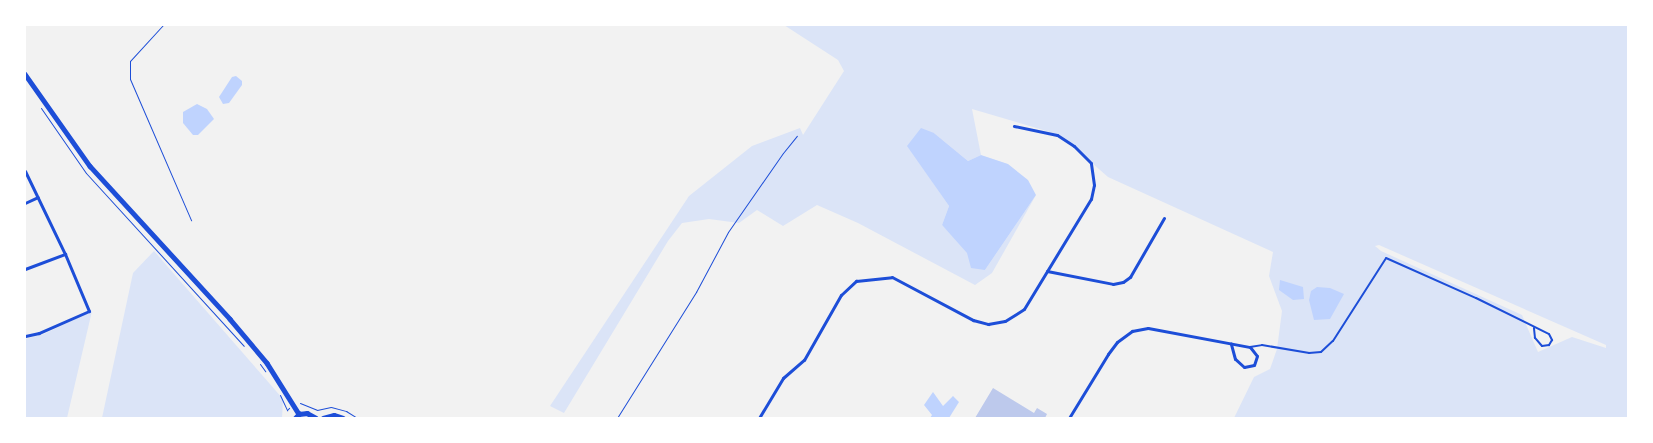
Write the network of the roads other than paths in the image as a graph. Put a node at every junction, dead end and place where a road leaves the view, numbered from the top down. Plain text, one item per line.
1 (25, 74) edge
2 (1014, 126) dead end
3 (25, 171) edge
4 (38, 198) junction
5 (25, 203) edge
6 (1164, 218) dead end
7 (65, 254) junction
8 (25, 269) edge
9 (1048, 271) junction
10 (1534, 328) junction
11 (25, 336) edge
12 (1231, 344) junction
13 (1250, 347) junction
14 (299, 414) junction
15 (295, 418) edge
16 (316, 418) edge
17 (322, 418) edge
18 (343, 418) edge
19 (759, 418) edge
20 (1069, 418) edge

1 - 14 street
2 - 9 street
3 - 4 street
4 - 5 street
4 - 7 street
6 - 9 street
7 - 8 street
7 - 11 street
9 - 19 street
10 - 10 lane
10 - 13 lane
12 - 13 street
12 - 13 street
12 - 20 street
14 - 15 street
14 - 16 street
17 - 18 street

